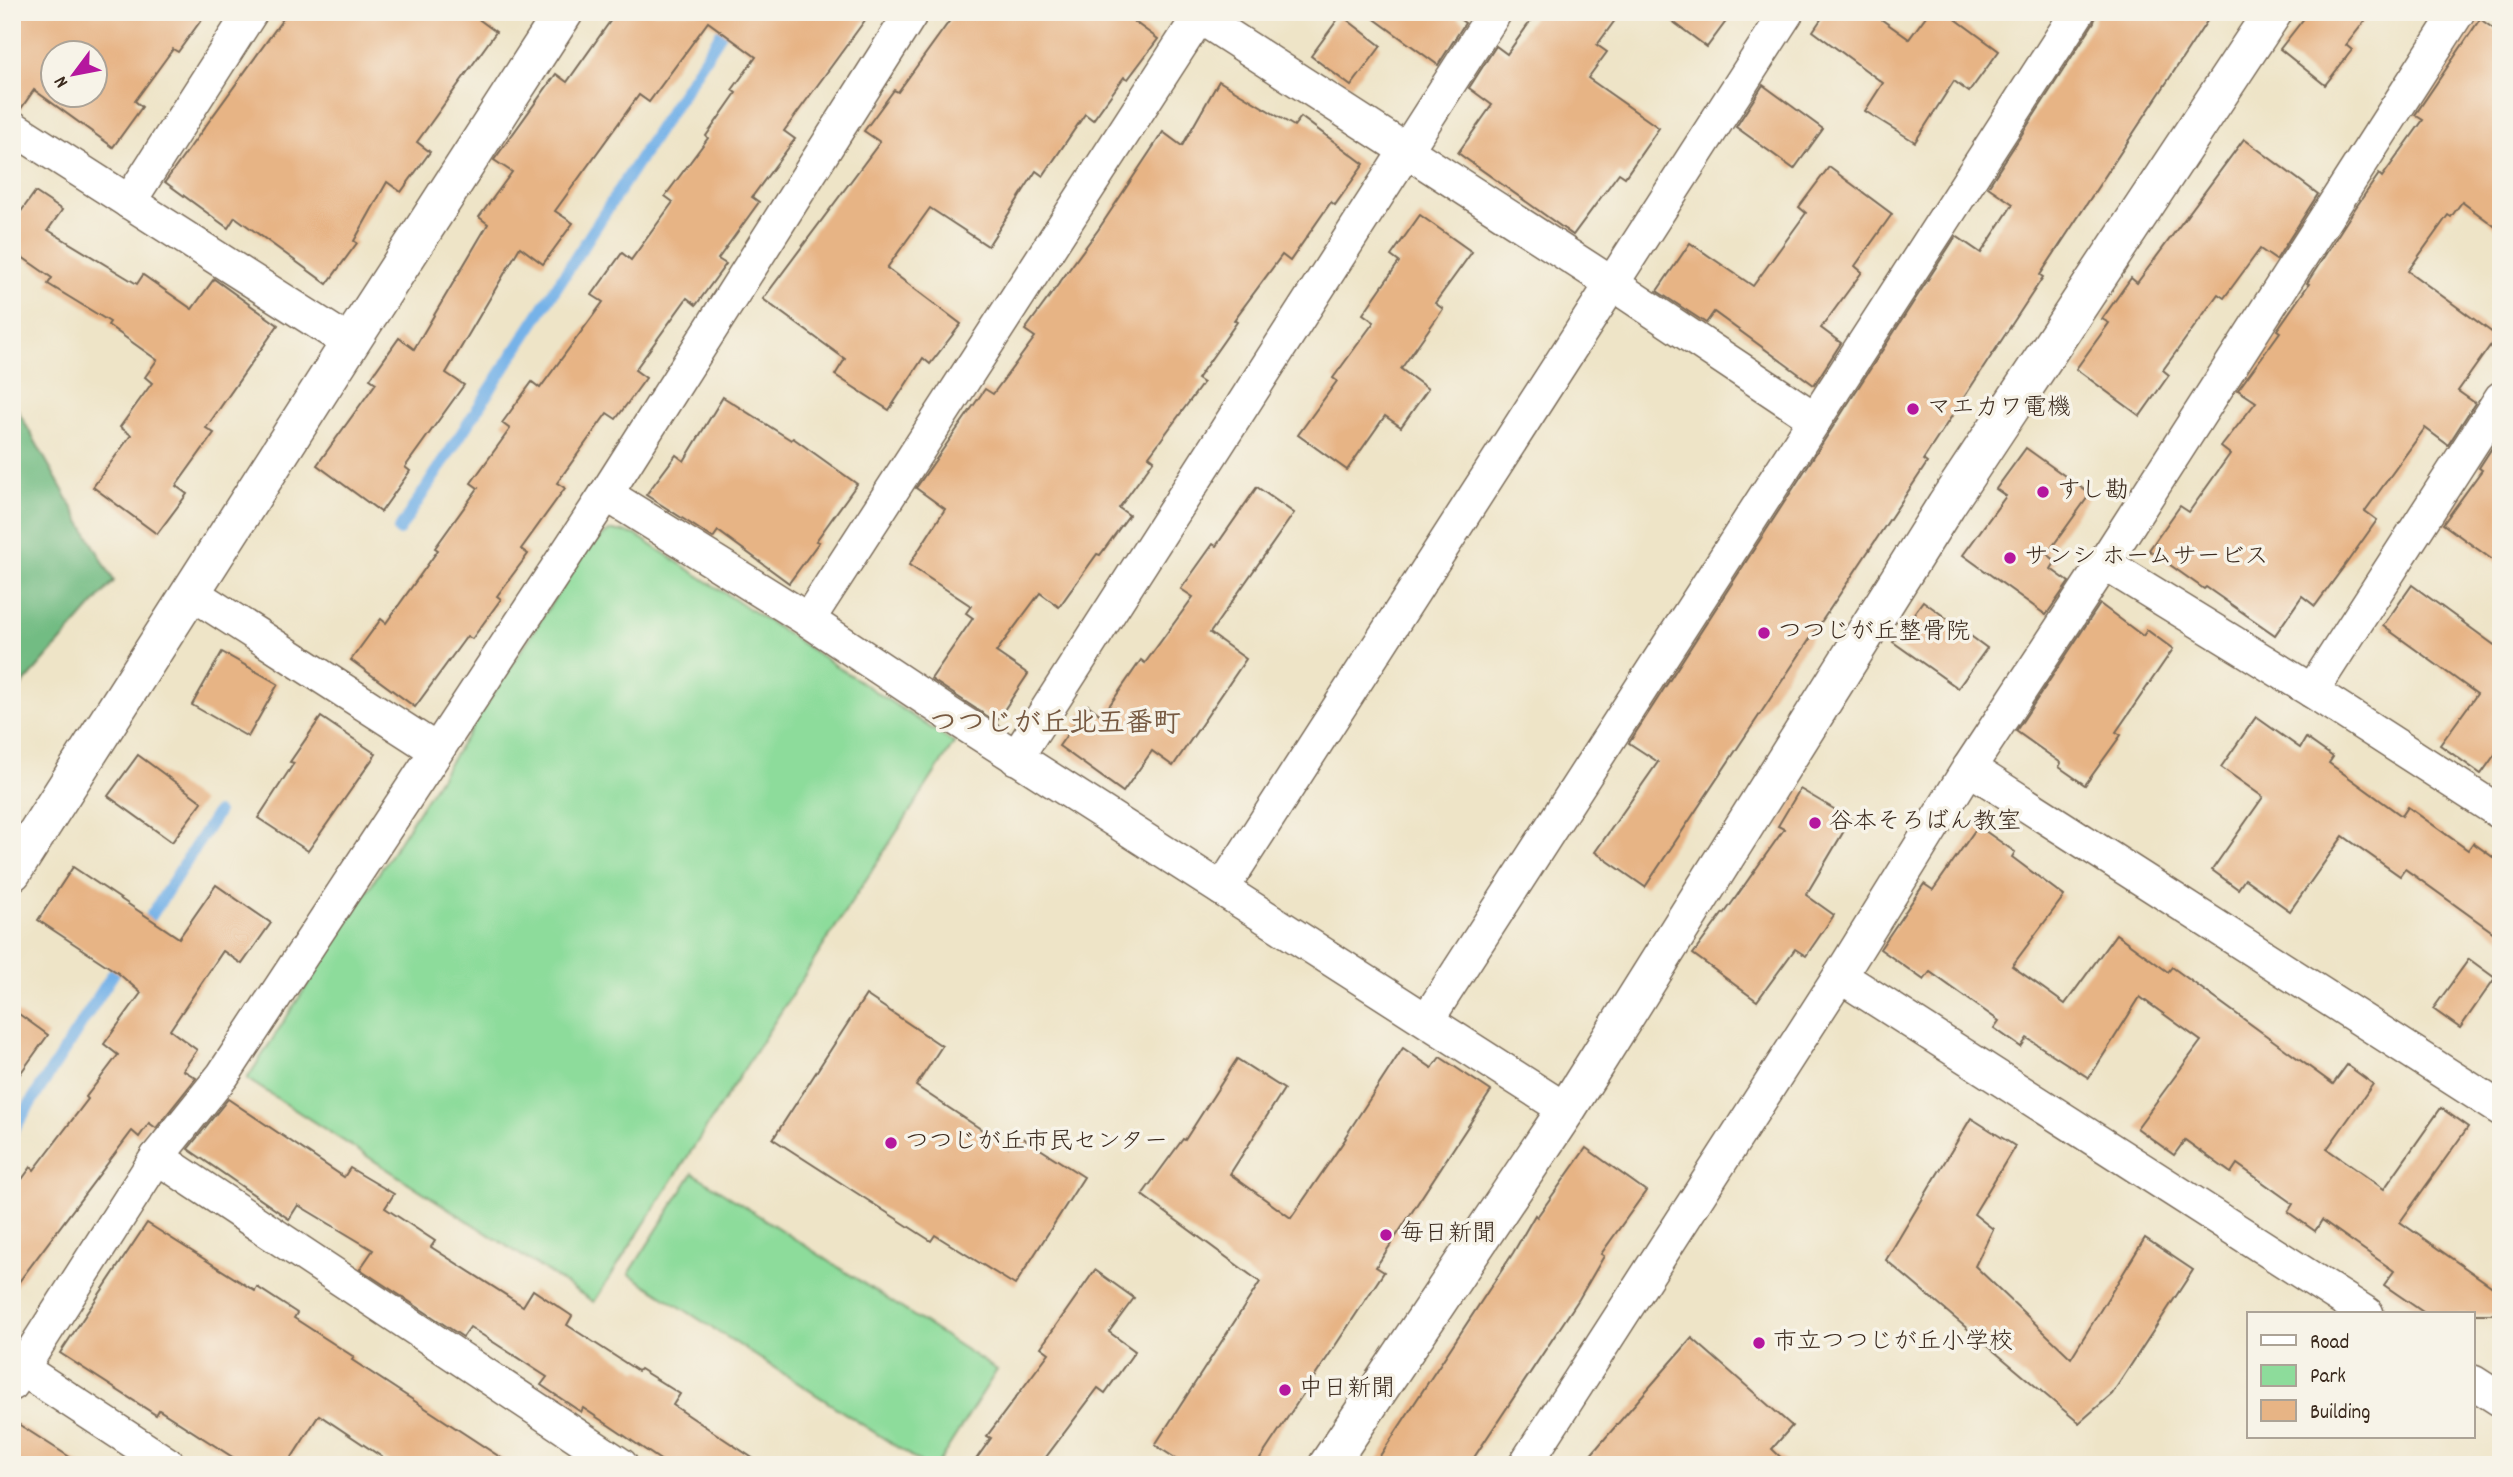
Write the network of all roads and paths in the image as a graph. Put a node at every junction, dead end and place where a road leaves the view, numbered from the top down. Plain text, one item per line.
1 (251, 12) edge
2 (564, 12) edge
3 (912, 12) edge
4 (1495, 12) edge
5 (1787, 12) edge
6 (2078, 12) edge
7 (2273, 12) edge
8 (2458, 12) edge
9 (1198, 14) edge
10 (12, 127) edge
11 (1405, 151) junction
12 (129, 202) junction
13 (1611, 283) junction
14 (350, 343) junction
15 (2501, 398) edge
16 (1815, 419) junction
17 (606, 494) junction
18 (2104, 563) junction
19 (192, 593) junction
20 (808, 620) junction
21 (2312, 691) junction
22 (436, 750) junction
23 (1016, 758) junction
24 (1969, 768) junction
25 (2501, 813) edge
26 (12, 872) edge
27 (1222, 890) junction
28 (1840, 976) junction
29 (1427, 1020) junction
30 (2501, 1109) edge
31 (1566, 1110) junction
32 (157, 1157) junction
33 (2364, 1312) edge
34 (17, 1376) edge
35 (2474, 1383) edge
36 (2501, 1400) edge
37 (169, 1465) edge
38 (621, 1465) edge
39 (1328, 1465) edge
40 (1525, 1465) edge

1 - 12 street
2 - 14 street
3 - 17 street
4 - 11 street
5 - 13 street
6 - 16 street
7 - 31 street
8 - 18 street
9 - 11 street
9 - 20 street
10 - 12 street
11 - 13 street
11 - 23 street
12 - 14 street
13 - 16 street
13 - 27 street
14 - 19 street
15 - 21 street
16 - 29 street
17 - 20 street
17 - 22 street
18 - 21 street
18 - 24 street
19 - 22 street
19 - 26 street
20 - 23 street
21 - 25 street
22 - 32 street
23 - 27 street
24 - 28 street
24 - 30 street
27 - 29 street
28 - 33 street
28 - 40 street
29 - 31 street
31 - 39 street
32 - 34 street
32 - 38 street
34 - 37 street
35 - 36 street

